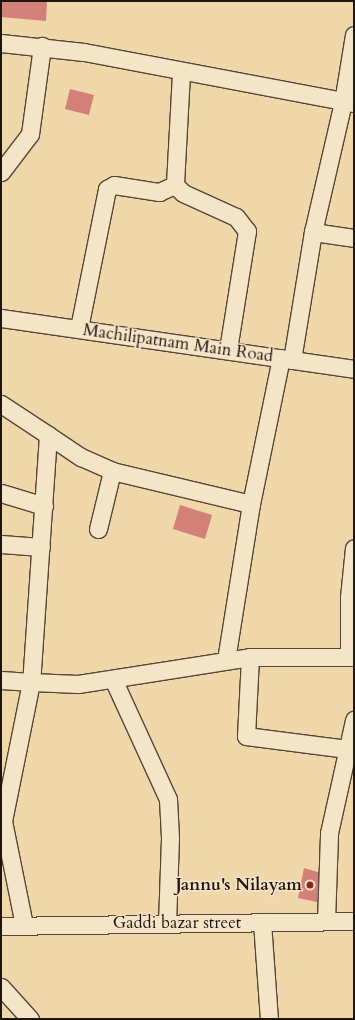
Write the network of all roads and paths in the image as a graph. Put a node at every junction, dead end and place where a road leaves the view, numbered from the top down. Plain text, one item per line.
1 (354, 35) edge
2 (1, 43) edge
3 (42, 46) junction
4 (181, 73) junction
5 (349, 103) edge
6 (1, 172) edge
7 (175, 185) junction
8 (313, 232) junction
9 (354, 238) edge
10 (1, 318) edge
11 (79, 328) junction
12 (228, 349) junction
13 (287, 359) junction
14 (354, 370) edge
15 (1, 404) edge
16 (48, 435) junction
17 (112, 471) junction
18 (1, 493) edge
19 (251, 504) junction
20 (44, 506) junction
21 (98, 529) dead end
22 (1, 544) edge
23 (41, 547) junction
24 (354, 548) edge
25 (352, 656) edge
26 (250, 657) junction
27 (226, 660) junction
28 (113, 679) junction
29 (1, 680) edge
30 (30, 682) junction
31 (354, 720) edge
32 (347, 748) junction
33 (326, 921) junction
34 (354, 921) edge
35 (167, 922) junction
36 (262, 922) junction
37 (24, 925) junction
38 (1, 926) edge
39 (1, 987) edge
40 (30, 1019) edge
41 (269, 1019) edge

1 - 5 street
2 - 3 street
3 - 4 street
3 - 6 street
4 - 5 street
4 - 7 street
5 - 8 street
7 - 11 street
7 - 12 street
8 - 9 street
8 - 13 street
10 - 11 street, Machilipatnam Main Road
11 - 12 street, Machilipatnam Main Road
12 - 13 street, Machilipatnam Main Road
13 - 14 street, Machilipatnam Main Road
13 - 19 street
15 - 16 street
16 - 17 street
16 - 20 street
17 - 19 street
17 - 21 street
18 - 20 street
19 - 27 street
20 - 23 street
22 - 23 street
23 - 30 street
24 - 25 street
25 - 26 street
26 - 27 street
26 - 32 street
27 - 28 street
28 - 30 street
28 - 35 street
29 - 30 street
30 - 37 street
31 - 32 street
32 - 33 street
33 - 34 street, Gaddi bazar street
33 - 36 street, Gaddi bazar street
35 - 36 street, Gaddi bazar street
35 - 37 street, Gaddi bazar street
36 - 41 street
37 - 38 street, Gaddi bazar street
39 - 40 street

